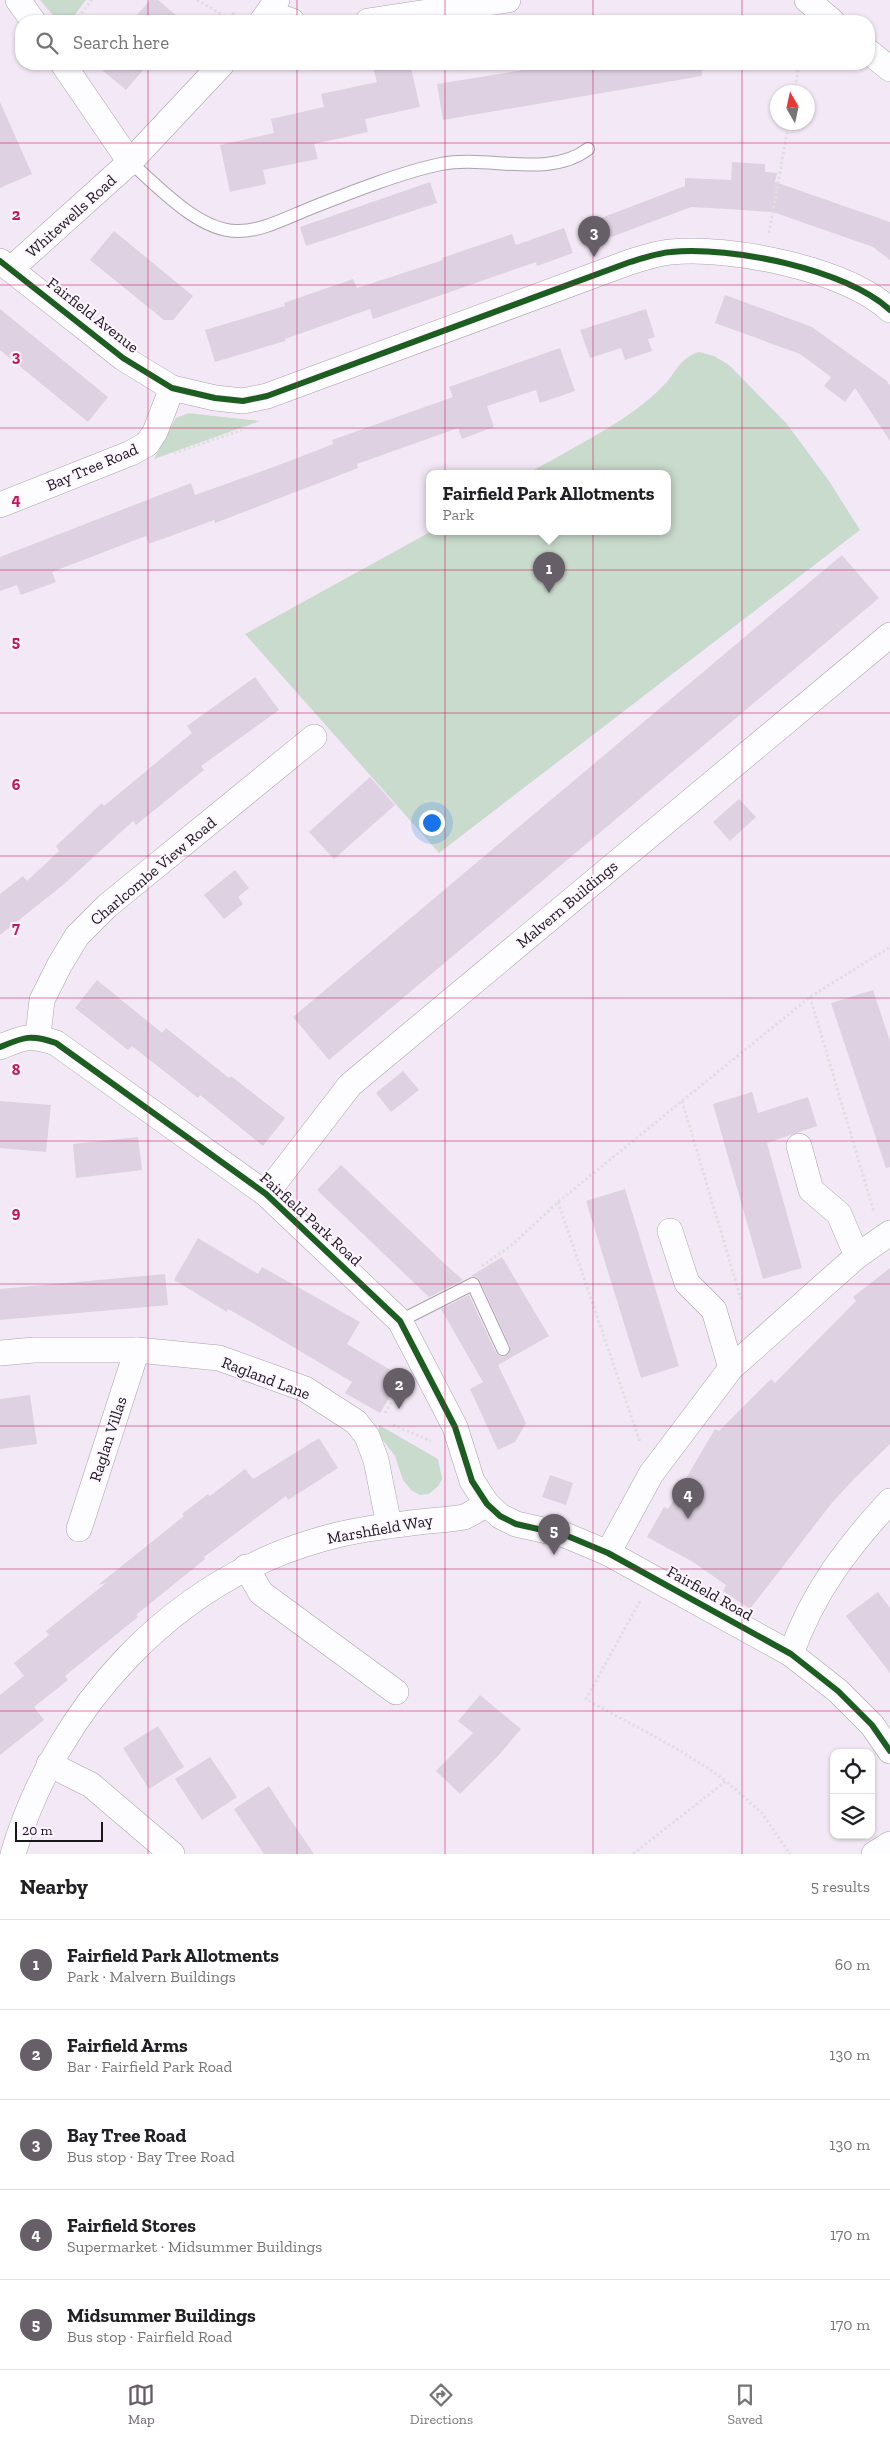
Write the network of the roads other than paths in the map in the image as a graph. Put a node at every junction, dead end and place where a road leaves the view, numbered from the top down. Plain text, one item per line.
1 (18, 0) edge
2 (508, 0) edge
3 (807, 0) edge
4 (29, 15) edge
5 (408, 15) edge
6 (825, 15) edge
7 (875, 57) edge
8 (890, 69) edge
9 (67, 70) edge
10 (216, 70) edge
11 (588, 149) dead end
12 (130, 162) junction
13 (6, 265) edge
14 (890, 310) edge
15 (172, 388) junction
16 (0, 505) edge
17 (890, 635) edge
18 (314, 737) dead end
19 (38, 1036) junction
20 (0, 1047) edge
21 (799, 1146) dead end
22 (266, 1194) junction
23 (670, 1232) dead end
24 (886, 1236) edge
25 (857, 1256) junction
26 (400, 1321) junction
27 (503, 1349) dead end
28 (137, 1350) junction
29 (0, 1353) edge
30 (730, 1368) junction
31 (890, 1501) edge
32 (487, 1504) junction
33 (389, 1525) junction
34 (79, 1529) dead end
35 (608, 1553) junction
36 (246, 1567) junction
37 (791, 1654) junction
38 (396, 1692) dead end
39 (890, 1751) edge
40 (50, 1764) junction
41 (890, 1844) edge
42 (13, 1854) edge
43 (172, 1854) edge
44 (874, 1854) edge

1 - 4 street
2 - 5 street
3 - 6 street
7 - 8 street
9 - 12 street, Whitewells Road
10 - 12 street, Whitewells Road
11 - 12 lane
12 - 13 street, Whitewells Road
13 - 15 street, Fairfield Avenue
14 - 15 street
15 - 16 street, Bay Tree Road
17 - 22 street, Malvern Buildings
18 - 19 street, Charlcombe View Road
19 - 20 street
19 - 22 street, Fairfield Park Road
21 - 25 street
22 - 26 street, Fairfield Park Road
23 - 30 street
24 - 25 street
25 - 30 street
26 - 27 lane
26 - 32 street, Fairfield Park Road
28 - 29 street, Ragland Lane
28 - 33 street, Ragland Lane
28 - 34 street, Raglan Villas
30 - 35 street
31 - 37 street
32 - 33 street, Marshfield Way
32 - 35 street, Fairfield Road
33 - 36 street, Marshfield Way
35 - 37 street, Fairfield Road
36 - 38 street
36 - 40 street, Marshfield Way
37 - 39 street, Fairfield Road
40 - 42 street, Marshfield Way
40 - 43 street
41 - 44 street

